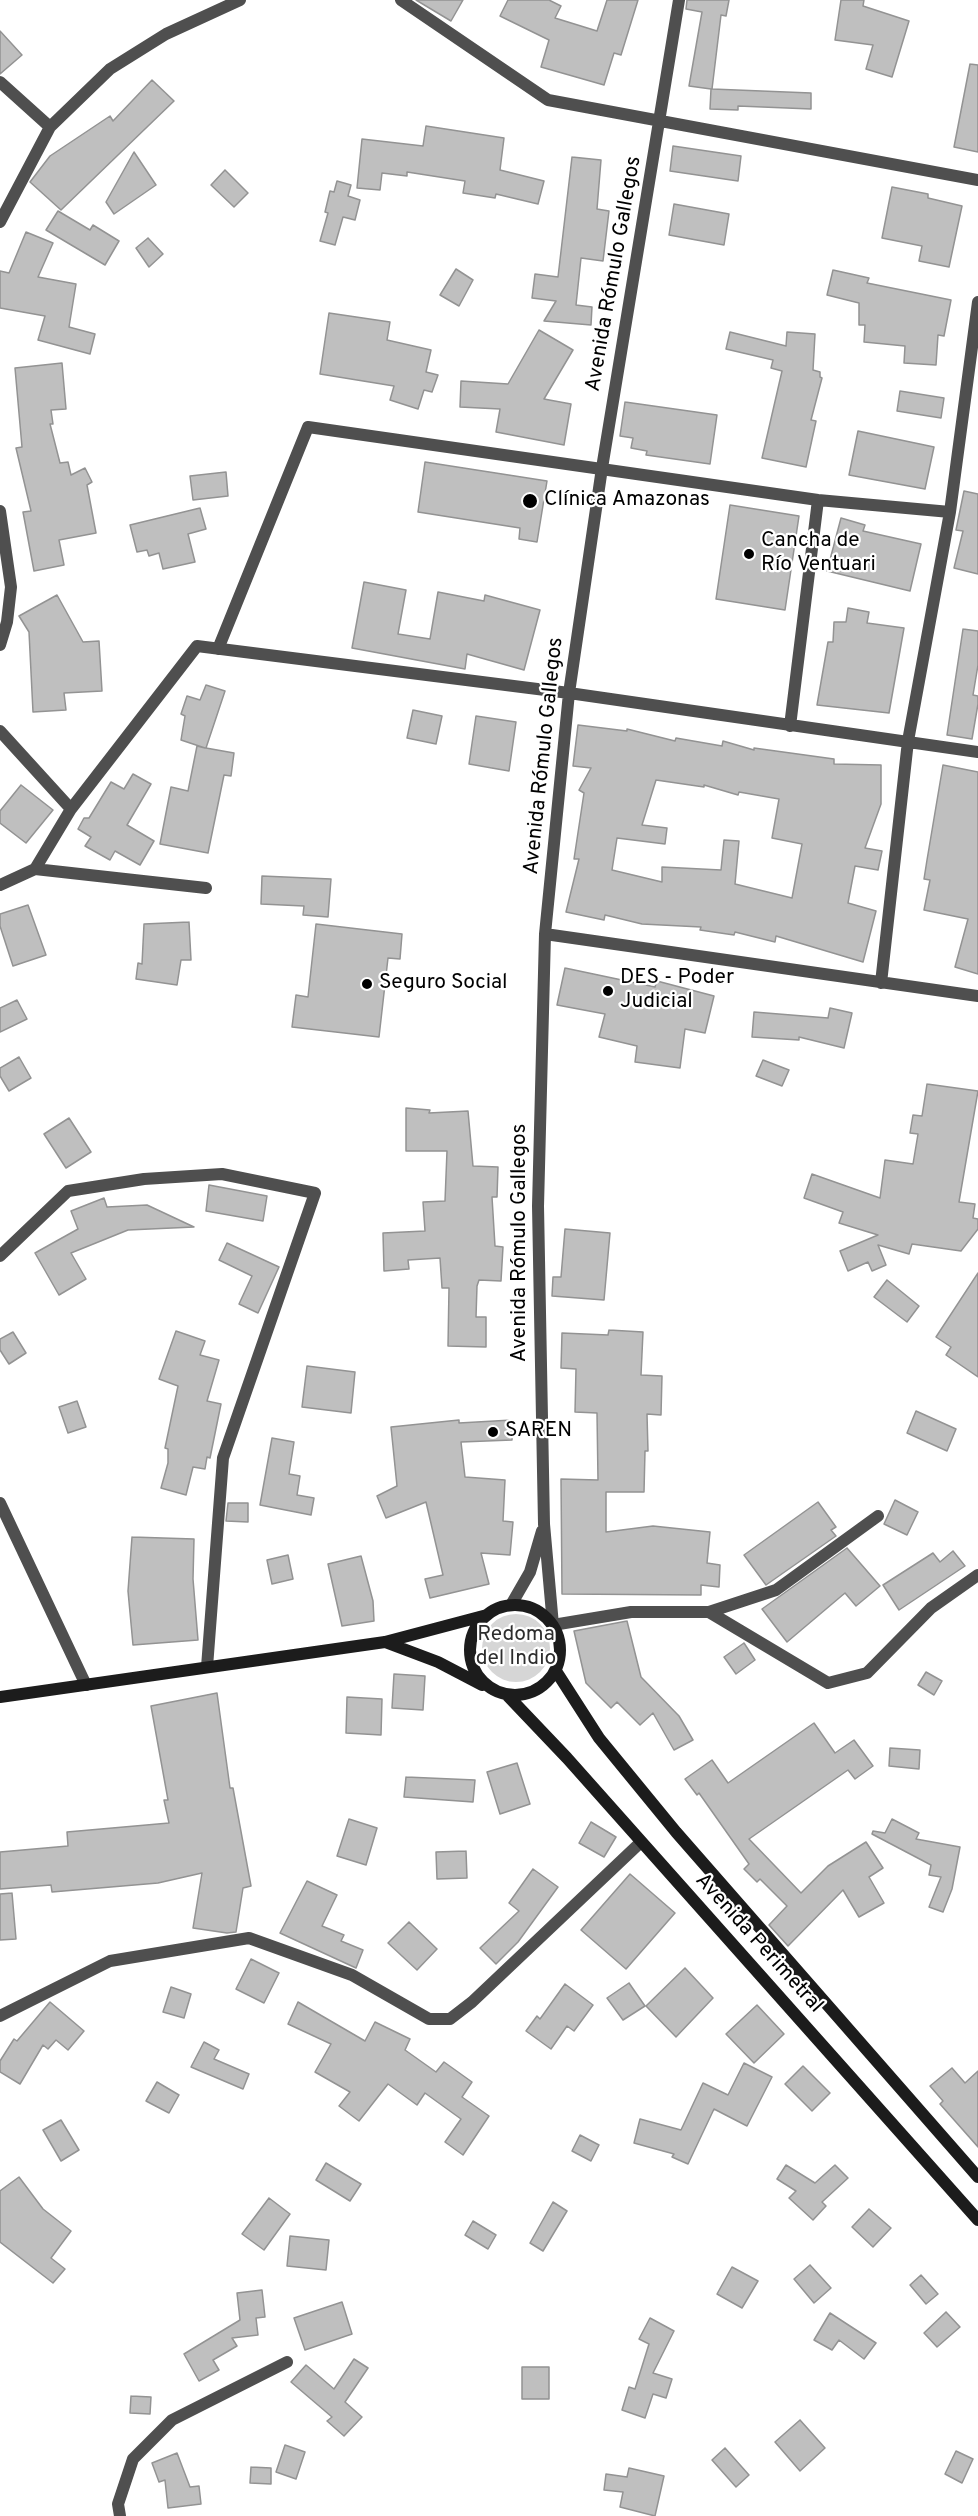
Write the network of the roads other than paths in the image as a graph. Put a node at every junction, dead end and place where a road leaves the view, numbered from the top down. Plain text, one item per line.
1 (240, 0) edge
2 (401, 0) edge
3 (679, 0) edge
4 (0, 82) edge
5 (660, 120) junction
6 (50, 127) junction
7 (978, 180) edge
8 (0, 222) edge
9 (978, 302) edge
10 (602, 468) junction
11 (818, 500) junction
12 (0, 511) edge
13 (951, 512) junction
14 (0, 645) edge
15 (218, 649) junction
16 (569, 693) junction
17 (790, 726) junction
18 (0, 731) edge
19 (908, 741) junction
20 (978, 752) edge
21 (71, 809) junction
22 (35, 869) junction
23 (0, 885) edge
24 (206, 888) dead end
25 (546, 934) junction
26 (881, 983) junction
27 (978, 996) edge
28 (0, 1256) edge
29 (0, 1503) edge
30 (878, 1516) dead end
31 (544, 1524) junction
32 (978, 1575) edge
33 (511, 1605) junction
34 (709, 1612) junction
35 (487, 1614) junction
36 (553, 1625) junction
37 (385, 1642) junction
38 (207, 1667) junction
39 (556, 1671) junction
40 (86, 1684) junction
41 (492, 1690) junction
42 (508, 1695) junction
43 (0, 1697) edge
44 (641, 1842) junction
45 (0, 2016) edge
46 (978, 2177) edge
47 (978, 2220) edge
48 (287, 2362) dead end
49 (120, 2516) edge

1 - 6 street
2 - 5 street
3 - 5 street, Avenida Rómulo Gallegos
4 - 6 street
5 - 7 street
5 - 10 street, Avenida Rómulo Gallegos
6 - 8 street
9 - 13 street
10 - 11 street
10 - 15 street
10 - 16 street, Avenida Rómulo Gallegos
11 - 13 street
11 - 17 street
12 - 14 street
13 - 19 street
15 - 16 street
15 - 21 street
16 - 17 street
16 - 25 street, Avenida Rómulo Gallegos
17 - 19 street
18 - 21 street
19 - 20 street
19 - 26 street
21 - 22 street
22 - 23 street
22 - 24 street
25 - 26 street
25 - 31 street, Avenida Rómulo Gallegos
26 - 27 street
28 - 38 street
29 - 40 street
30 - 34 street
31 - 33 street, Avenida Rómulo Gallegos
31 - 36 street, Avenida Rómulo Gallegos
32 - 34 street
33 - 35 main road
33 - 36 main road
34 - 36 street
35 - 37 main road
35 - 41 main road
36 - 39 main road
37 - 38 main road
37 - 41 main road
38 - 40 main road
39 - 42 main road
39 - 46 main road, Avenida Perimetral
40 - 43 main road
41 - 42 main road
42 - 44 main road, Avenida Perimetral
44 - 45 street
44 - 47 main road, Avenida Perimetral
48 - 49 street

